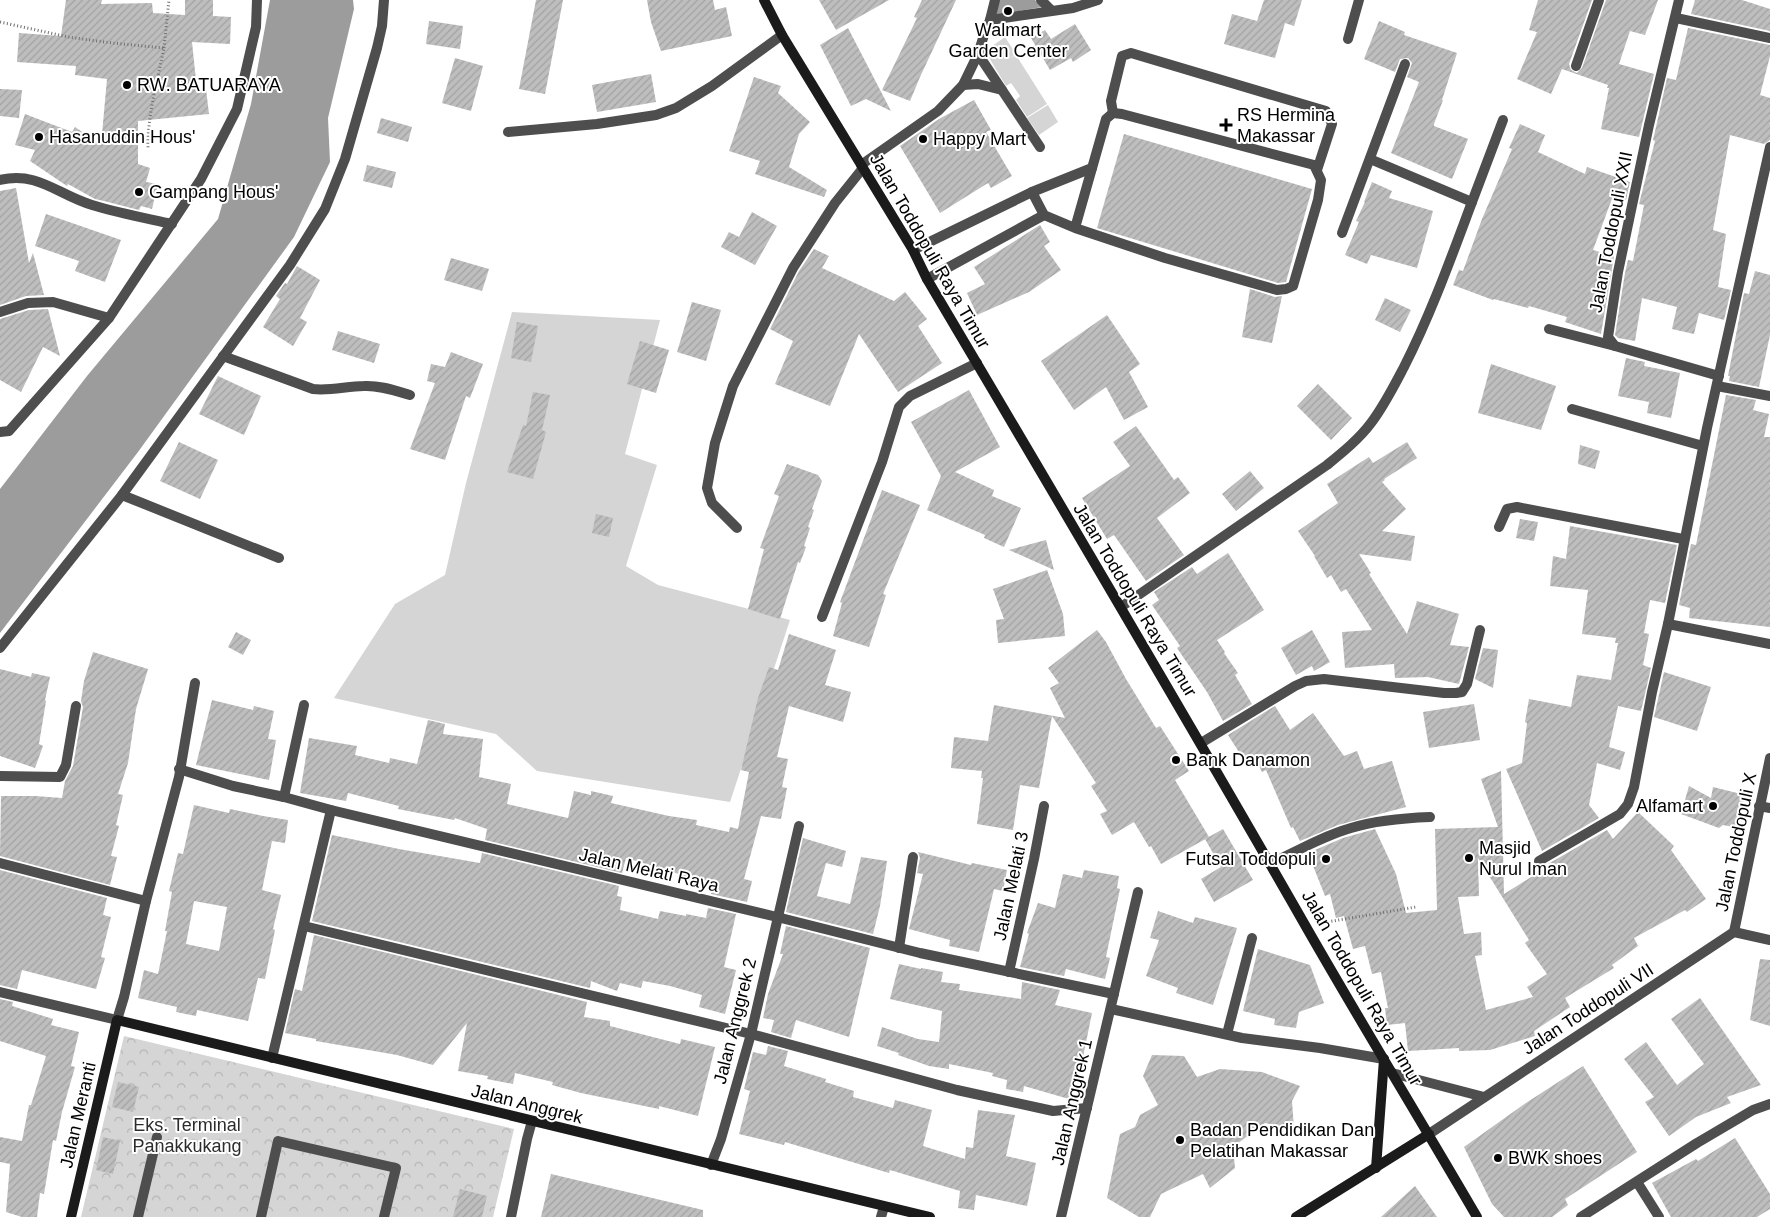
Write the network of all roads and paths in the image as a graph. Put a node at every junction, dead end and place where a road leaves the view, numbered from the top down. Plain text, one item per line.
1 (170, 0) edge
2 (258, 0) edge
3 (384, 0) edge
4 (764, 0) edge
5 (995, 0) edge
6 (1041, 0) edge
7 (1098, 0) edge
8 (1359, 0) edge
9 (1599, 0) edge
10 (1680, 0) edge
11 (1051, 10) junction
12 (1676, 18) junction
13 (990, 20) junction
14 (0, 22) edge
15 (782, 35) junction
16 (1348, 38) dead end
17 (1770, 38) edge
18 (164, 48) junction
19 (978, 54) junction
20 (1405, 64) dead end
21 (1576, 66) dead end
22 (963, 85) junction
23 (1002, 90) junction
24 (1113, 113) junction
25 (1503, 120) dead end
26 (508, 132) dead end
27 (1040, 147) dead end
28 (1770, 147) edge
29 (148, 148) dead end
30 (1370, 158) junction
31 (862, 167) junction
32 (1092, 168) junction
33 (1317, 170) junction
34 (0, 180) edge
35 (1032, 192) junction
36 (1472, 202) junction
37 (1044, 215) junction
38 (172, 224) junction
39 (1075, 228) junction
40 (1342, 233) dead end
41 (913, 250) junction
42 (927, 278) junction
43 (0, 312) edge
44 (109, 318) junction
45 (1549, 330) dead end
46 (1614, 346) junction
47 (223, 356) junction
48 (976, 363) junction
49 (1718, 381) junction
50 (410, 395) dead end
51 (1770, 396) edge
52 (1572, 409) dead end
53 (0, 432) edge
54 (1703, 446) junction
55 (122, 495) junction
56 (1499, 527) dead end
57 (737, 528) dead end
58 (1684, 539) junction
59 (279, 558) dead end
60 (1121, 607) junction
61 (822, 617) dead end
62 (1668, 624) junction
63 (1480, 630) dead end
64 (1770, 644) edge
65 (0, 648) edge
66 (195, 683) dead end
67 (304, 705) dead end
68 (76, 706) dead end
69 (1201, 743) junction
70 (1770, 758) edge
71 (179, 769) junction
72 (0, 776) edge
73 (284, 797) junction
74 (1044, 806) dead end
75 (1765, 807) edge
76 (331, 810) junction
77 (1430, 817) dead end
78 (799, 826) dead end
79 (914, 857) dead end
80 (1539, 860) dead end
81 (0, 863) edge
82 (1270, 864) junction
83 (1138, 892) dead end
84 (146, 901) junction
85 (1416, 906) dead end
86 (777, 917) junction
87 (304, 926) junction
88 (1305, 926) junction
89 (1734, 932) junction
90 (1252, 938) dead end
91 (1770, 940) edge
92 (899, 948) junction
93 (1009, 972) junction
94 (0, 992) edge
95 (1114, 994) junction
96 (1111, 1009) junction
97 (117, 1020) junction
98 (752, 1034) junction
99 (1227, 1034) junction
100 (272, 1058) junction
101 (1384, 1059) junction
102 (1392, 1073) junction
103 (1484, 1097) junction
104 (1770, 1104) edge
105 (1087, 1108) junction
106 (532, 1121) junction
107 (1429, 1134) junction
108 (157, 1137) dead end
109 (711, 1165) junction
110 (1376, 1168) junction
111 (1637, 1182) junction
112 (883, 1212) edge
113 (72, 1217) edge
114 (138, 1217) edge
115 (261, 1217) edge
116 (384, 1217) edge
117 (511, 1217) edge
118 (930, 1217) edge
119 (1061, 1217) edge
120 (1296, 1217) edge
121 (1477, 1217) edge
122 (1581, 1217) edge
123 (1658, 1217) edge

1 - 18 path
2 - 38 street
3 - 47 street
4 - 15 main road, Jalan Toddopuli Raya Timur
5 - 13 street
6 - 11 street
7 - 11 street
8 - 16 street
9 - 21 street
10 - 12 street, Jalan Toddopuli XXII
11 - 13 street
12 - 17 street
12 - 46 street, Jalan Toddopuli XXII
13 - 19 street
14 - 18 path
15 - 26 street
15 - 31 main road, Jalan Toddopuli Raya Timur
18 - 29 path
19 - 22 street
19 - 23 street
20 - 30 street
22 - 23 street
22 - 31 street
23 - 27 street
24 - 32 street
24 - 33 street
24 - 33 street
25 - 36 street
28 - 49 street
30 - 36 street
30 - 40 street
31 - 41 main road, Jalan Toddopuli Raya Timur
31 - 57 street
32 - 35 street
32 - 39 street
33 - 39 street
34 - 38 street
35 - 37 street
35 - 41 street
36 - 60 street
37 - 39 street
37 - 42 street
38 - 44 street
41 - 42 main road, Jalan Toddopuli Raya Timur
42 - 48 main road, Jalan Toddopuli Raya Timur
43 - 44 street
44 - 53 street
45 - 46 street
46 - 49 street
47 - 50 street
47 - 55 street
48 - 60 main road, Jalan Toddopuli Raya Timur
48 - 61 street
49 - 51 street
49 - 54 street
52 - 54 street
54 - 58 street
55 - 59 street
55 - 65 street
56 - 58 street
58 - 62 street
60 - 69 main road, Jalan Toddopuli Raya Timur
62 - 64 street
62 - 80 street
63 - 69 street
66 - 71 street
67 - 73 street
68 - 72 street
69 - 82 main road, Jalan Toddopuli Raya Timur
70 - 75 street, Jalan Toddopuli X
71 - 73 street, Jalan Melati Raya
71 - 84 street
73 - 76 street, Jalan Melati Raya
74 - 93 street, Jalan Melati 3
75 - 89 street, Jalan Toddopuli X
76 - 86 street, Jalan Melati Raya
76 - 87 street
77 - 82 street
78 - 86 street, Jalan Anggrek 2
79 - 92 street
81 - 84 street
82 - 88 main road, Jalan Toddopuli Raya Timur
83 - 95 street, Jalan Anggrek 1
84 - 97 street
85 - 88 path
86 - 92 street, Jalan Melati Raya
86 - 98 street, Jalan Anggrek 2
87 - 98 street
87 - 100 street
88 - 101 main road, Jalan Toddopuli Raya Timur
89 - 91 street
89 - 103 street, Jalan Toddopuli VII
90 - 99 street
92 - 93 street, Jalan Melati Raya
93 - 95 street, Jalan Melati Raya
94 - 97 street
95 - 96 street, Jalan Anggrek 1
96 - 99 street
96 - 105 street, Jalan Anggrek 1
97 - 100 main road, Jalan Anggrek
97 - 113 main road, Jalan Meranti
98 - 105 street
98 - 109 street, Jalan Anggrek 2
99 - 101 street
100 - 106 main road, Jalan Anggrek
101 - 102 main road, Jalan Toddopuli Raya Timur
101 - 110 main road
102 - 103 street
102 - 107 main road, Jalan Toddopuli Raya Timur
103 - 107 street, Jalan Toddopuli VII
104 - 111 street
105 - 119 street, Jalan Anggrek 1
106 - 109 main road, Jalan Anggrek
106 - 117 street
107 - 110 main road
107 - 121 main road, Jalan Toddopuli Raya Timur
108 - 114 street
109 - 112 main road, Jalan Anggrek
110 - 120 main road
111 - 122 street
111 - 123 street
112 - 118 main road, Jalan Anggrek
115 - 116 street

